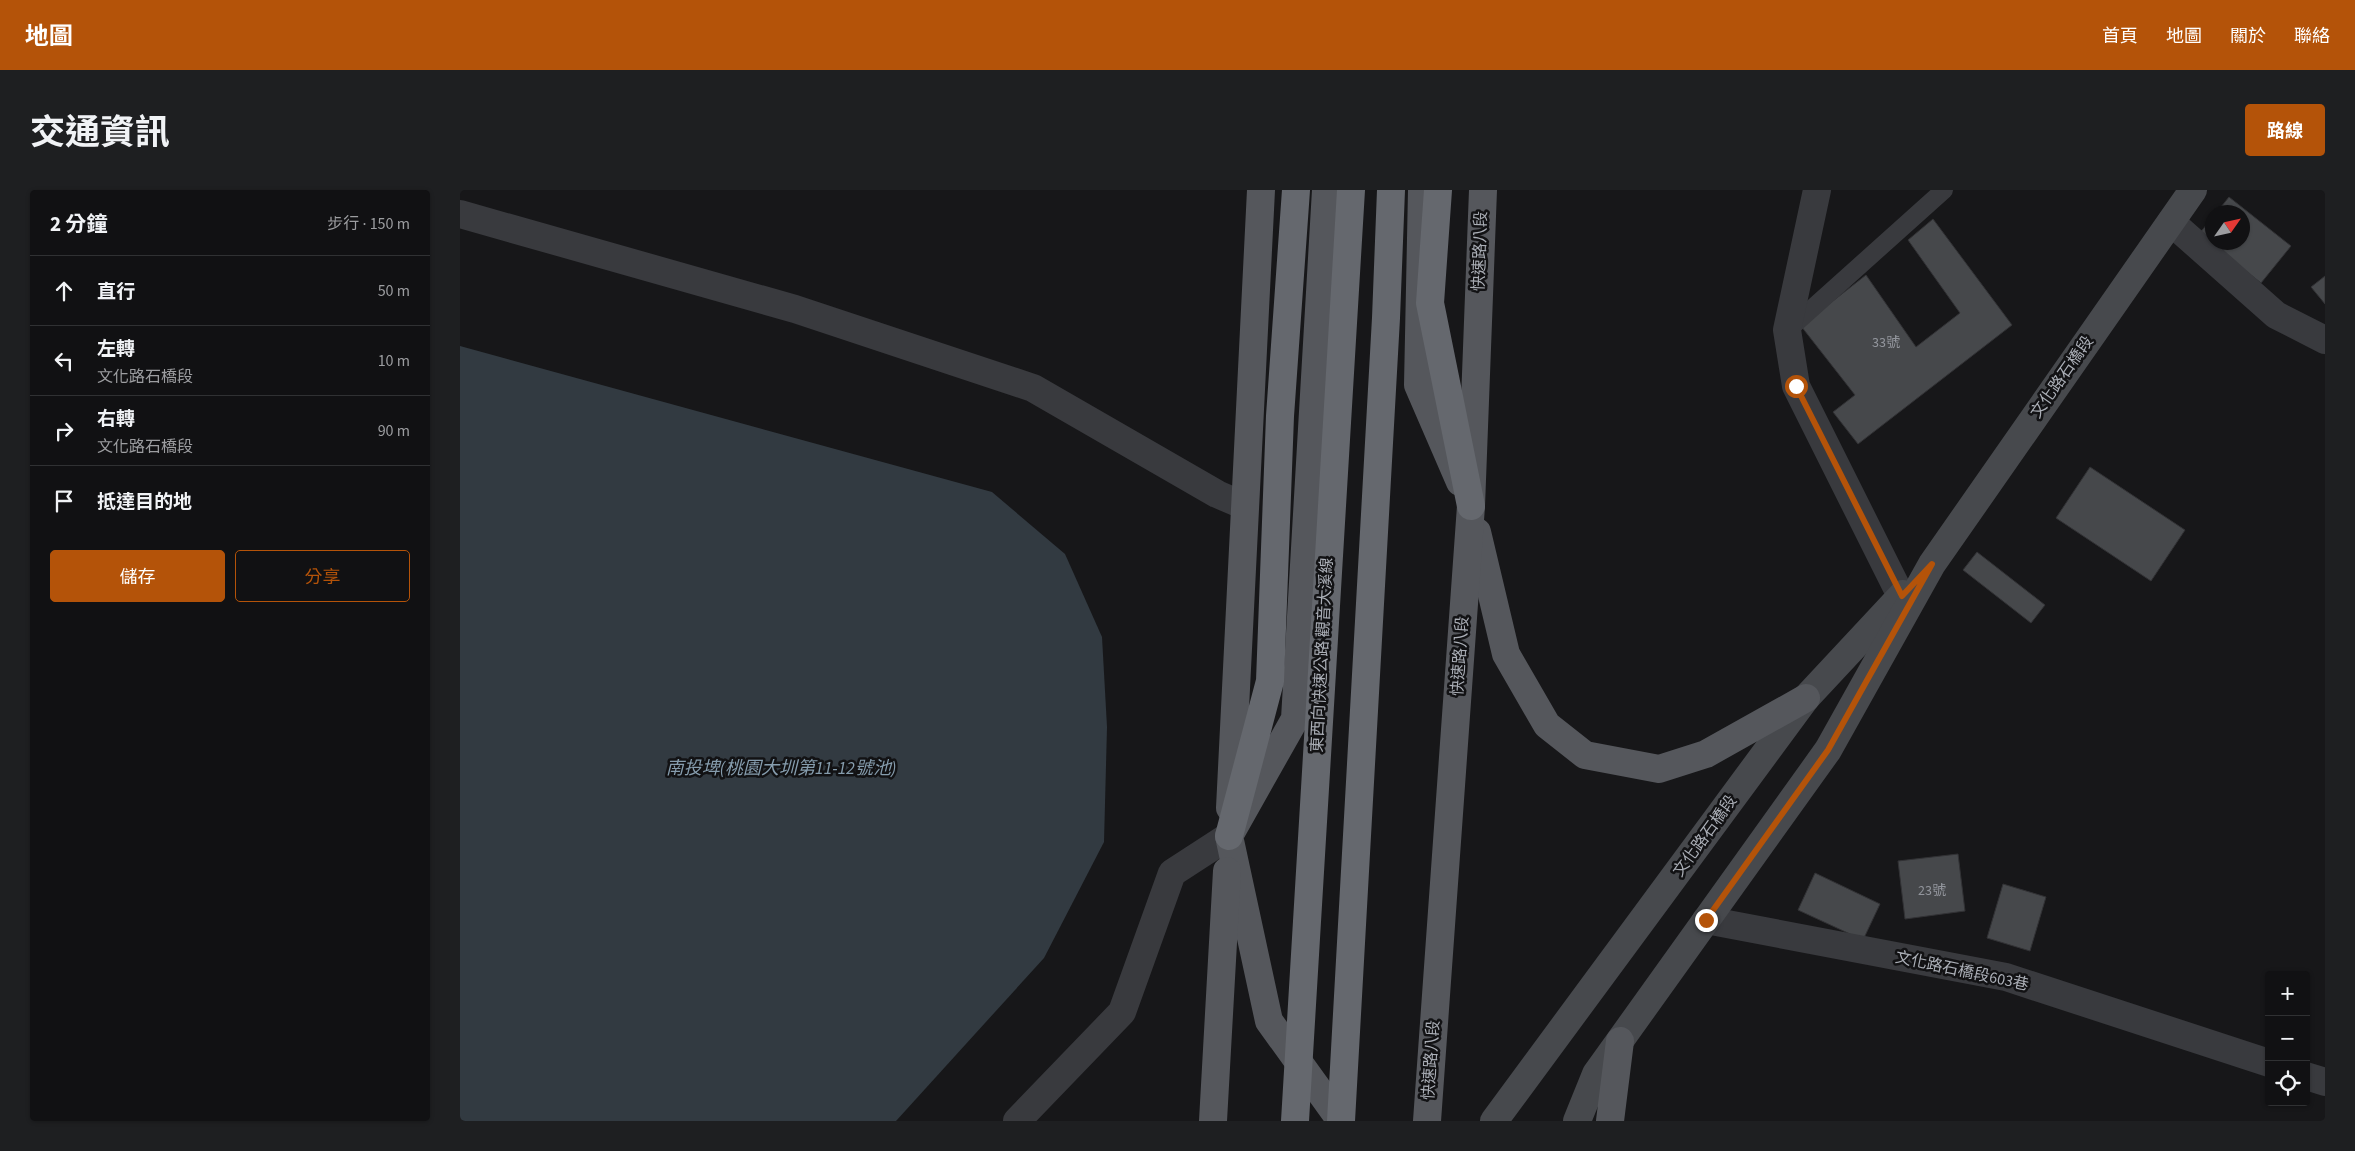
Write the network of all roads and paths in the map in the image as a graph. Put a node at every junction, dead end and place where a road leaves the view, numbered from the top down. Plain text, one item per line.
1 (1261, 190) edge
2 (1296, 190) edge
3 (1326, 190) edge
4 (1351, 190) edge
5 (1390, 190) edge
6 (1422, 190) edge
7 (1438, 190) edge
8 (1483, 190) edge
9 (1817, 190) edge
10 (1944, 190) edge
11 (2193, 190) edge
12 (460, 214) edge
13 (2171, 222) junction
14 (1787, 330) junction
15 (2325, 340) edge
16 (1245, 506) junction
17 (1471, 506) junction
18 (1932, 564) junction
19 (1902, 596) junction
20 (1806, 698) junction
21 (1229, 836) junction
22 (1706, 920) junction
23 (1620, 1041) junction
24 (2265, 1062) edge
25 (2310, 1077) edge
26 (2325, 1082) edge
27 (1016, 1121) edge
28 (1213, 1121) edge
29 (1295, 1121) edge
30 (1341, 1121) edge
31 (1427, 1121) edge
32 (1494, 1121) edge
33 (1577, 1121) edge
34 (1610, 1121) edge

1 - 16 main road
2 - 21 highway
3 - 21 main road
4 - 29 highway, 東西向快速公路 觀音大溪線, bridge
5 - 30 highway
6 - 17 main road
7 - 17 highway
8 - 17 main road, 快速路八段
9 - 14 street
10 - 14 lane
11 - 13 main road, 文化路石橋段
12 - 16 street
13 - 15 street
13 - 18 main road, 文化路石橋段
14 - 19 street
16 - 21 main road
17 - 20 main road
17 - 31 main road, 快速路八段
18 - 19 main road, 文化路石橋段
18 - 22 main road, 文化路石橋段
19 - 20 main road, 文化路石橋段
20 - 32 main road, 文化路石橋段
21 - 27 street
21 - 28 main road
21 - 30 main road
22 - 23 main road, 文化路石橋段
22 - 24 street, 文化路石橋段603巷
23 - 33 main road, 文化路石橋段
23 - 34 main road
25 - 26 street

